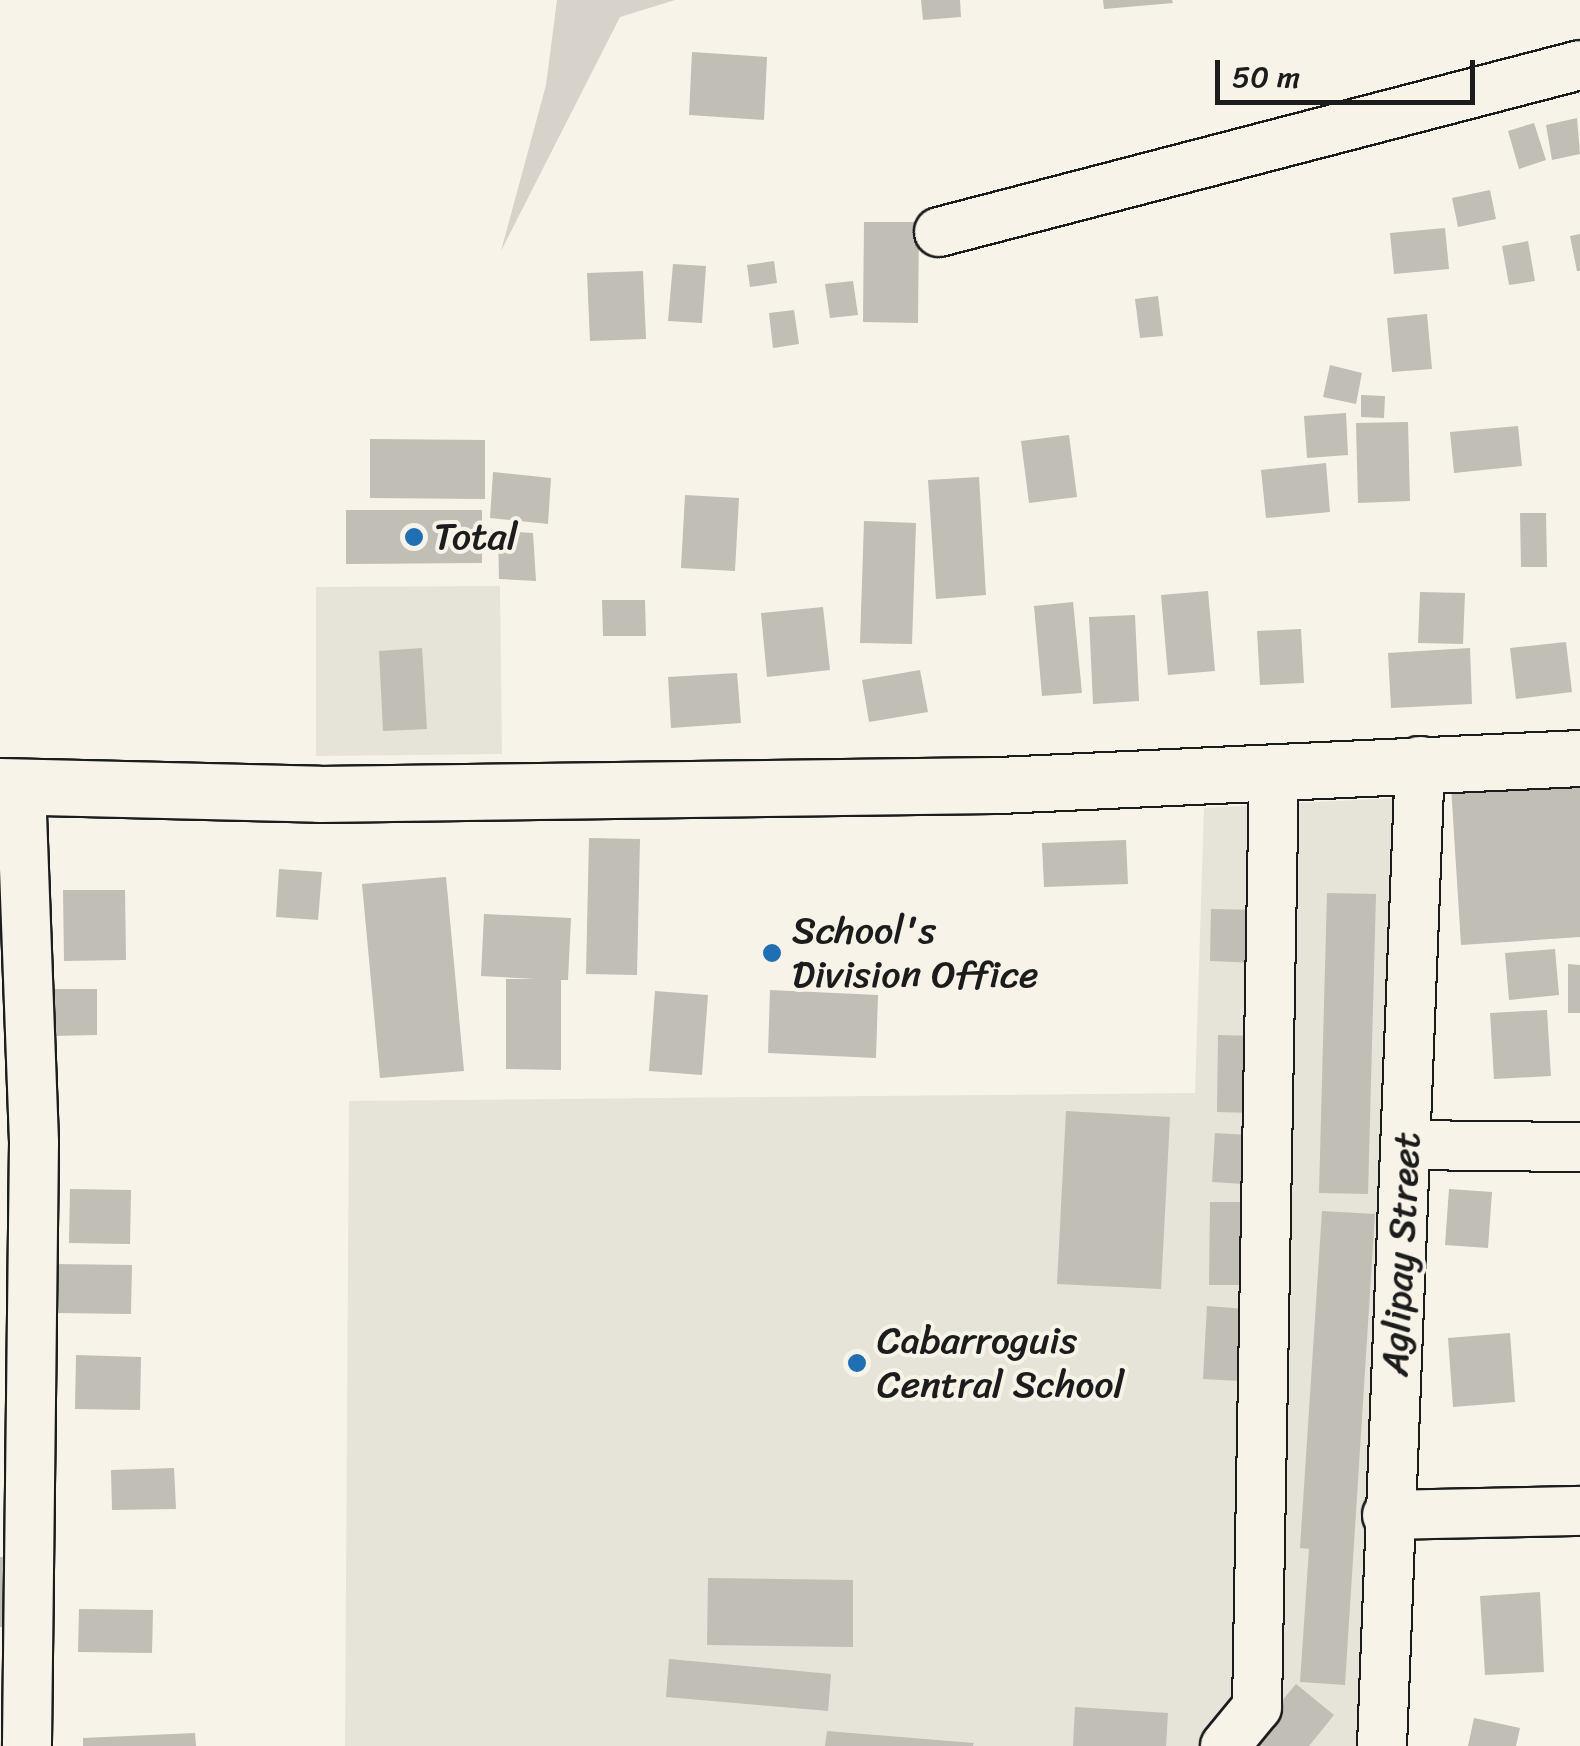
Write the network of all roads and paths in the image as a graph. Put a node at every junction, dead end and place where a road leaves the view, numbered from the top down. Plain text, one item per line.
1 (1580, 65) edge
2 (938, 232) dead end
3 (1580, 758) edge
4 (1420, 762) junction
5 (1274, 769) junction
6 (11, 787) edge
7 (17, 1143) edge
8 (1408, 1145) junction
9 (1580, 1147) edge
10 (1580, 1511) edge
11 (13, 1514) edge
12 (1387, 1515) junction
13 (27, 1746) edge
14 (1224, 1746) edge
15 (1382, 1746) edge

1 - 2 street
3 - 4 main road
4 - 5 main road
4 - 8 street, Aglipay Street
5 - 6 main road
5 - 14 street
6 - 7 street
7 - 11 street
8 - 9 street
8 - 12 street, Aglipay Street
10 - 12 street
11 - 13 street
12 - 15 street, Aglipay Street

